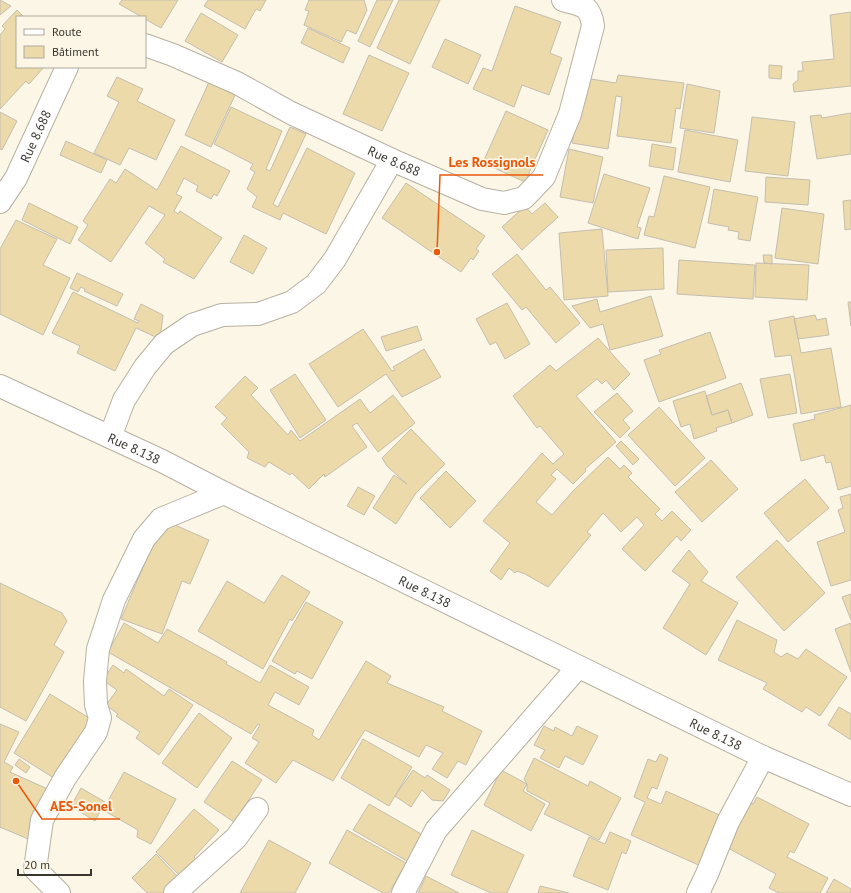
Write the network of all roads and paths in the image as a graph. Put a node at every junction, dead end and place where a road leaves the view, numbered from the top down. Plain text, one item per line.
1 (563, 0) edge
2 (146, 45) edge
3 (67, 68) edge
4 (392, 160) junction
5 (0, 202) edge
6 (0, 386) edge
7 (110, 437) junction
8 (224, 493) junction
9 (578, 667) junction
10 (763, 757) junction
11 (851, 795) edge
12 (257, 809) dead end
13 (59, 893) edge
14 (175, 893) edge
15 (403, 893) edge
16 (698, 893) edge

1 - 4 street, Rue 8.688
2 - 4 street, Rue 8.688
3 - 5 street, Rue 8.688
4 - 7 street
6 - 7 street, Rue 8.138
7 - 8 street, Rue 8.138
8 - 9 street, Rue 8.138
8 - 13 street
9 - 10 street, Rue 8.138
9 - 15 street
10 - 11 street, Rue 8.138
10 - 16 street
12 - 14 street

